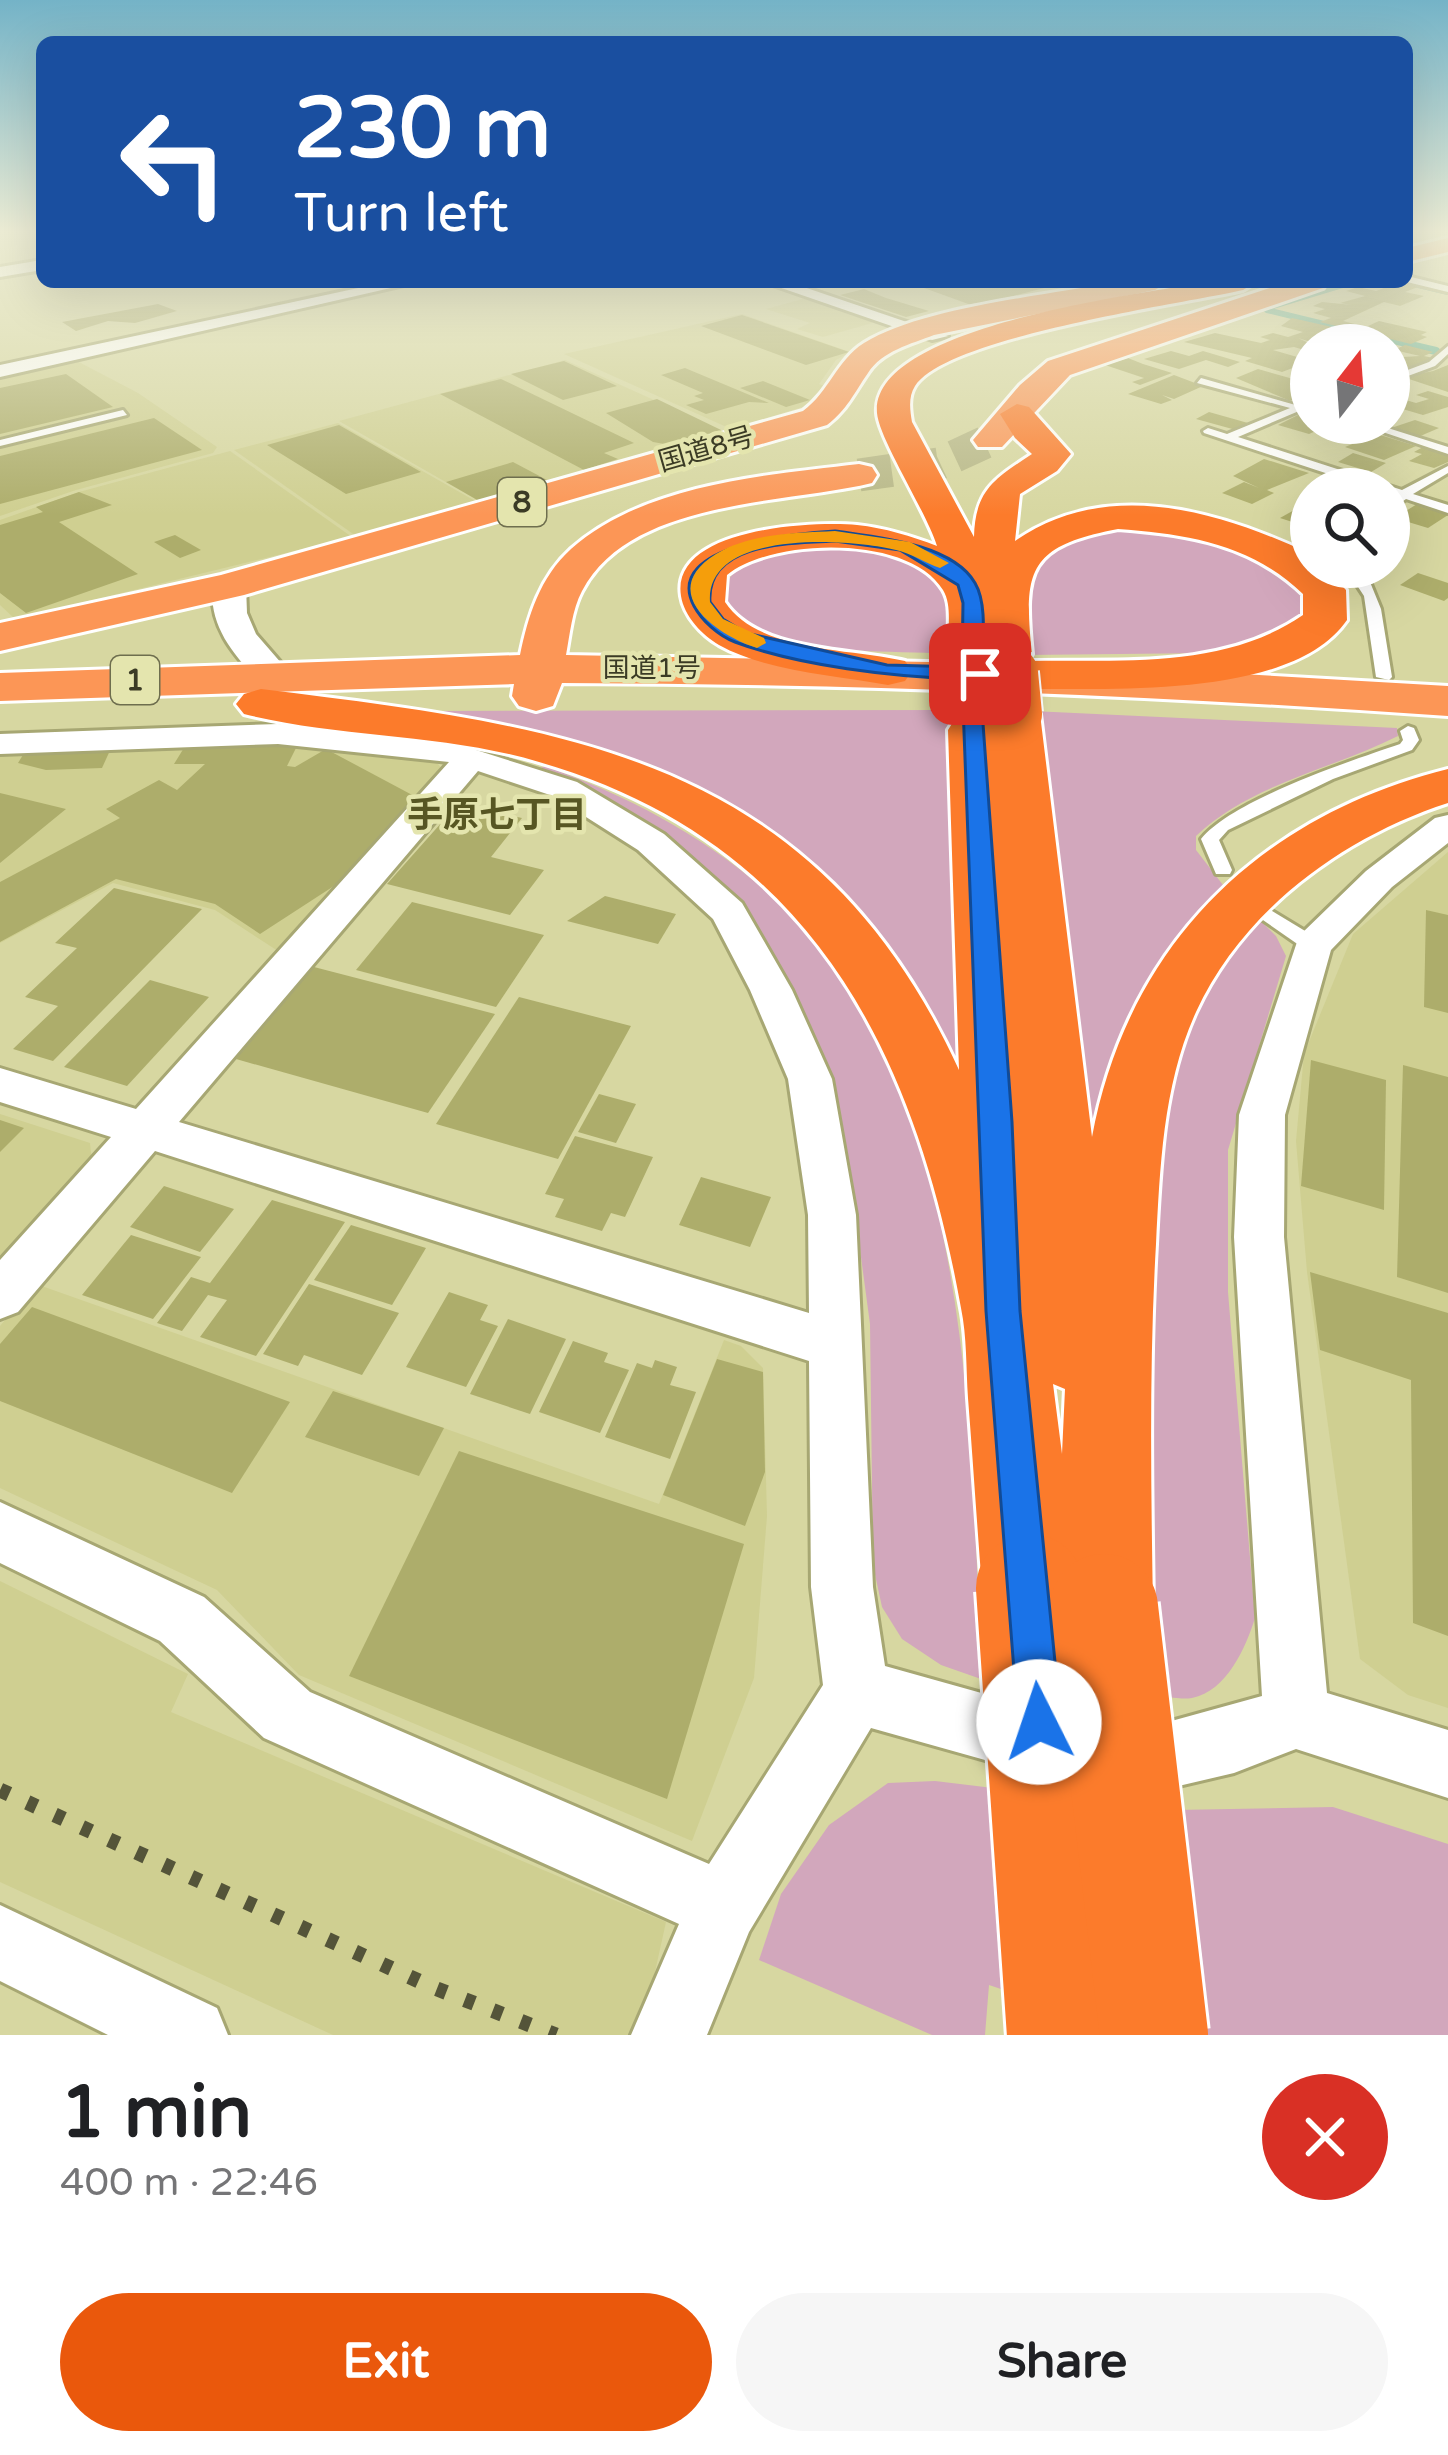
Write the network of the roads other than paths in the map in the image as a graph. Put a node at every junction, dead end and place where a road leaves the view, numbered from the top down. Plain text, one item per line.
1 (212, 325) edge
2 (910, 325) edge
3 (964, 325) edge
4 (1050, 325) edge
5 (1187, 325) edge
6 (933, 332) junction
7 (1448, 349) edge
8 (0, 371) edge
9 (1410, 372) edge
10 (1201, 381) dead end
11 (1290, 402) edge
12 (123, 413) dead end
13 (1290, 413) edge
14 (1208, 431) dead end
15 (1228, 437) junction
16 (1410, 439) edge
17 (0, 443) edge
18 (1448, 452) edge
19 (1322, 468) edge
20 (1448, 469) edge
21 (859, 475) tunnel mouth
22 (1410, 491) edge
23 (1410, 497) edge
24 (1448, 509) edge
25 (230, 586) junction
26 (1366, 588) edge
27 (988, 603) junction
28 (0, 637) edge
29 (887, 671) junction
30 (1384, 677) dead end
31 (999, 681) junction
32 (539, 682) junction
33 (266, 688) junction
34 (1448, 701) edge
35 (1, 716) edge
36 (1435, 745) edge
37 (471, 758) junction
38 (1448, 826) edge
39 (1223, 869) dead end
40 (1267, 914) dead end
41 (1313, 945) junction
42 (0, 1085) edge
43 (145, 1130) junction
44 (0, 1296) edge
45 (1003, 1311) junction
46 (835, 1345) junction
47 (0, 1532) edge
48 (1067, 1598) junction
49 (856, 1690) junction
50 (1296, 1716) junction
51 (1448, 1764) edge
52 (723, 1907) junction
53 (0, 1942) edge
54 (190, 2035) edge
55 (669, 2035) edge
56 (1061, 2035) edge
57 (1154, 2035) edge

1 - 8 street
2 - 6 street
3 - 6 highway, 国道8号 / 8
4 - 27 highway
5 - 27 highway
6 - 25 highway, 国道8号 / 8
7 - 9 lane
10 - 11 lane
12 - 17 lane
13 - 15 lane
14 - 15 lane
15 - 19 lane
16 - 18 lane
20 - 22 lane
21 - 32 highway, 国道8号
23 - 24 lane
25 - 28 highway, 8
25 - 33 street
26 - 30 lane
27 - 29 highway
27 - 31 highway
27 - 31 highway
29 - 31 highway, 国道1号 / 1
29 - 32 highway, 国道1号 / 1
31 - 34 highway, 国道1号 / 1
31 - 45 highway
31 - 48 highway
32 - 33 highway, 国道1号 / 1
32 - 36 highway, 国道1号 / 1
33 - 35 highway, 国道1号 / 1
33 - 45 highway
35 - 37 street
36 - 39 lane
36 - 48 highway
37 - 43 street
37 - 46 street
38 - 41 street
40 - 41 lane
41 - 50 street
42 - 43 street
43 - 44 street
43 - 46 street
45 - 48 highway
46 - 49 street
47 - 52 street
48 - 56 highway, bridge
48 - 57 highway, bridge
49 - 50 street
49 - 52 street
50 - 51 street
52 - 55 street
53 - 54 street

